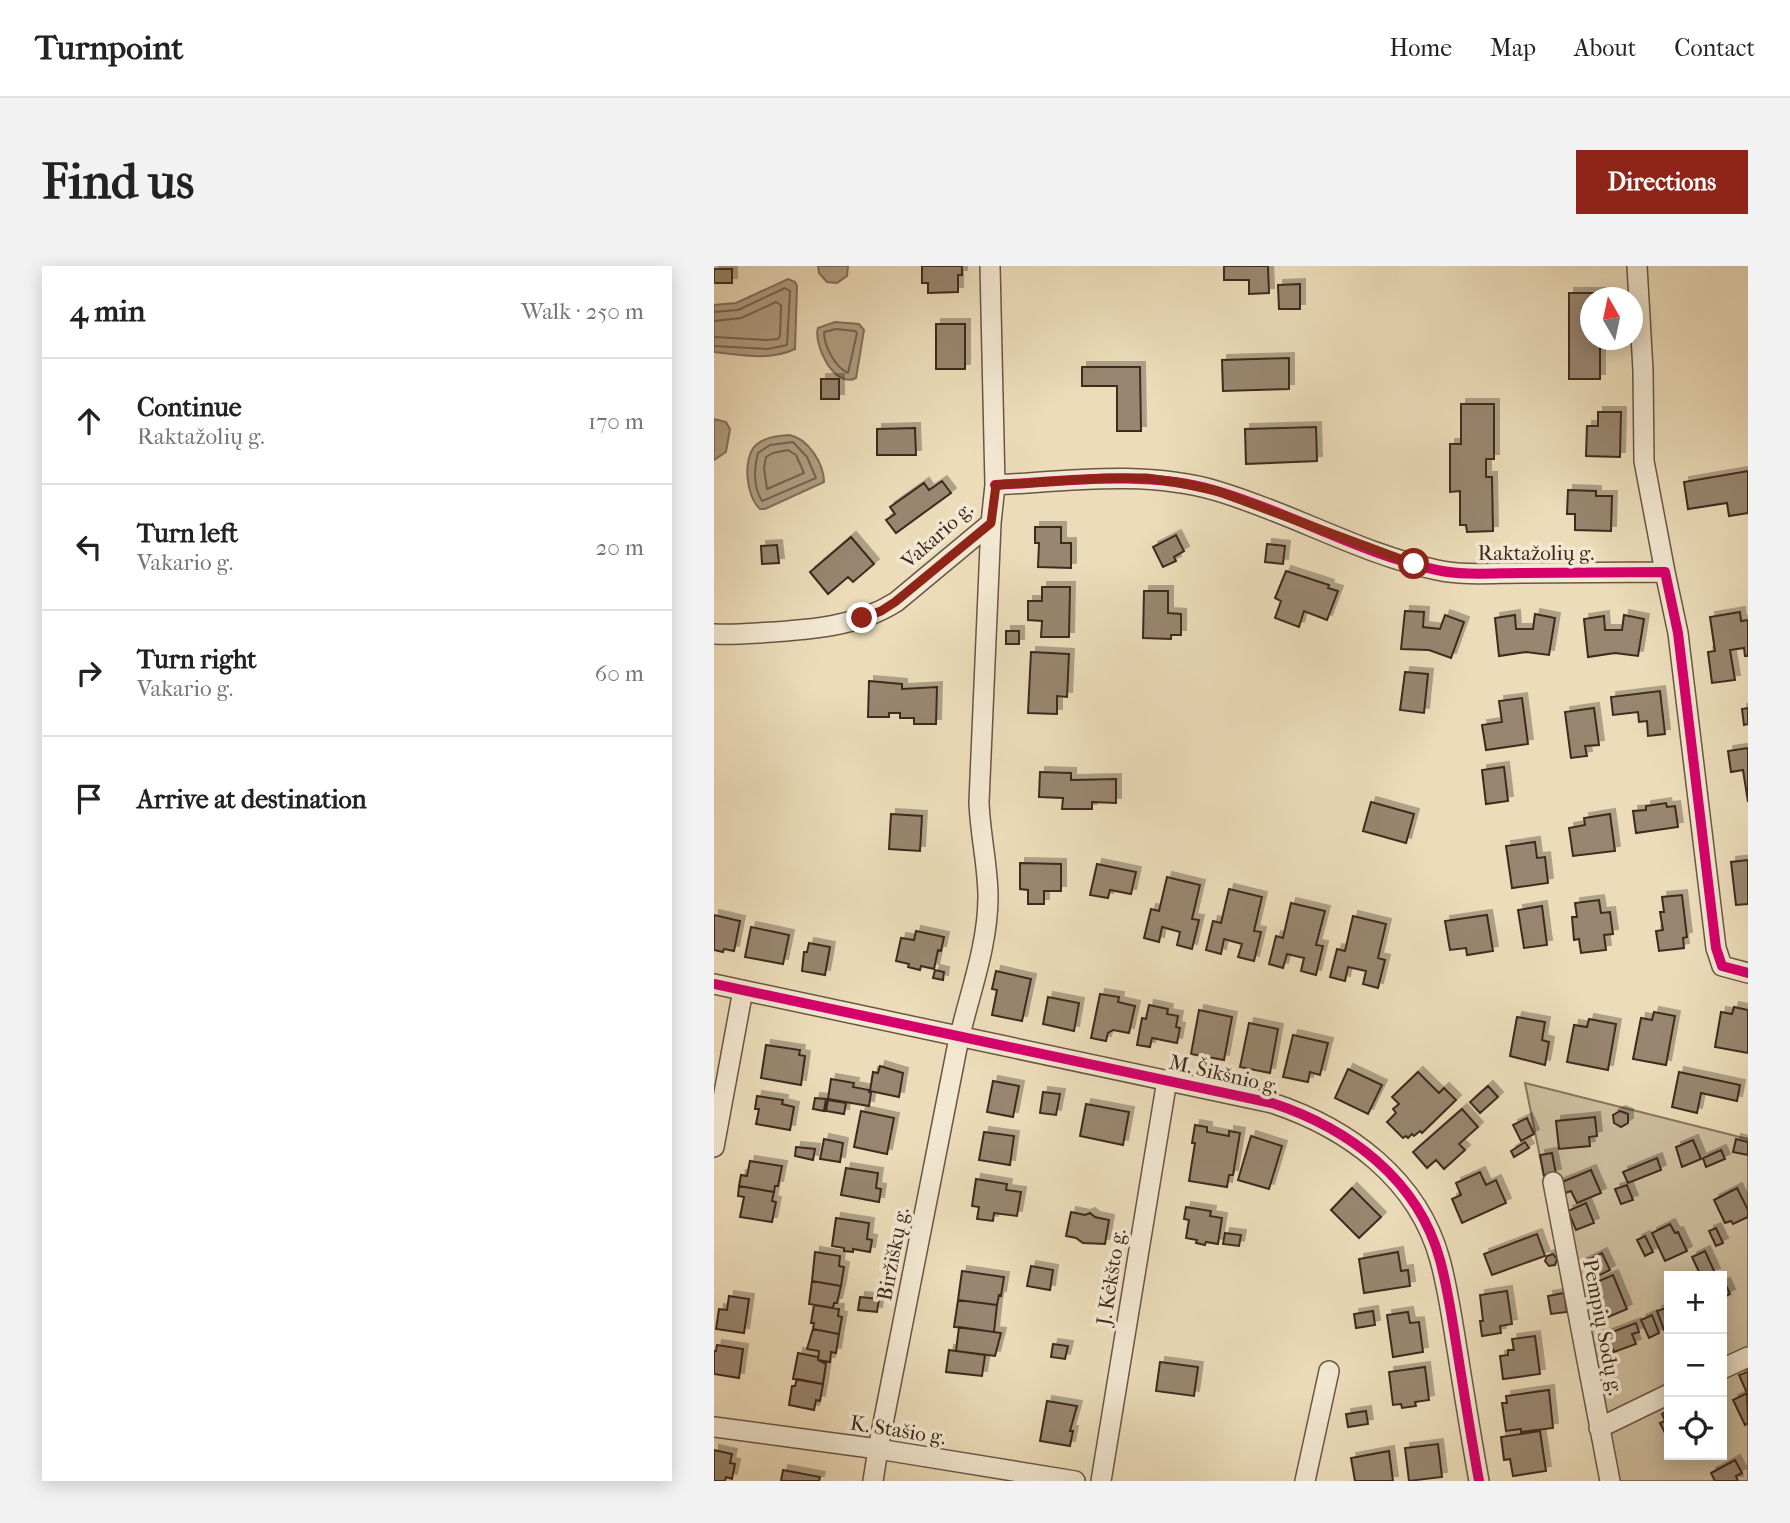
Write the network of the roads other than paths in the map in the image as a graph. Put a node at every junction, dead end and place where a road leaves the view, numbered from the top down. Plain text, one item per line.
1 (990, 266) edge
2 (1637, 266) edge
3 (996, 485) junction
4 (991, 523) junction
5 (1665, 572) junction
6 (714, 634) edge
7 (1748, 973) edge
8 (714, 984) edge
9 (743, 990) junction
10 (959, 1037) junction
11 (1167, 1080) junction
12 (714, 1147) edge
13 (1553, 1182) dead end
14 (1748, 1357) edge
15 (1727, 1367) edge
16 (1329, 1371) dead end
17 (1665, 1397) edge
18 (714, 1427) edge
19 (1599, 1428) junction
20 (878, 1448) junction
21 (873, 1481) edge
22 (1075, 1481) edge
23 (1101, 1481) edge
24 (1305, 1481) edge
25 (1479, 1481) edge
26 (1610, 1481) edge

1 - 3 street, Vakario g.
2 - 5 street
3 - 4 street, Vakario g.
3 - 5 street, Raktažolių g.
4 - 6 street, Vakario g.
4 - 10 street, Biržiškų g.
5 - 7 street
8 - 9 street, M. Šikšnio g.
9 - 10 street, M. Šikšnio g.
9 - 12 street
10 - 11 street, M. Šikšnio g.
10 - 20 street, Biržiškų g.
11 - 23 street, J. Kėkšto g.
11 - 25 street, M. Šikšnio g.
13 - 19 street, Pempių Sodų g.
14 - 15 street
16 - 24 street
17 - 19 street
18 - 20 street, K. Stašio g.
19 - 26 street, Pempių Sodų g.
20 - 21 street, Biržiškų g.
20 - 22 street, K. Stašio g.

